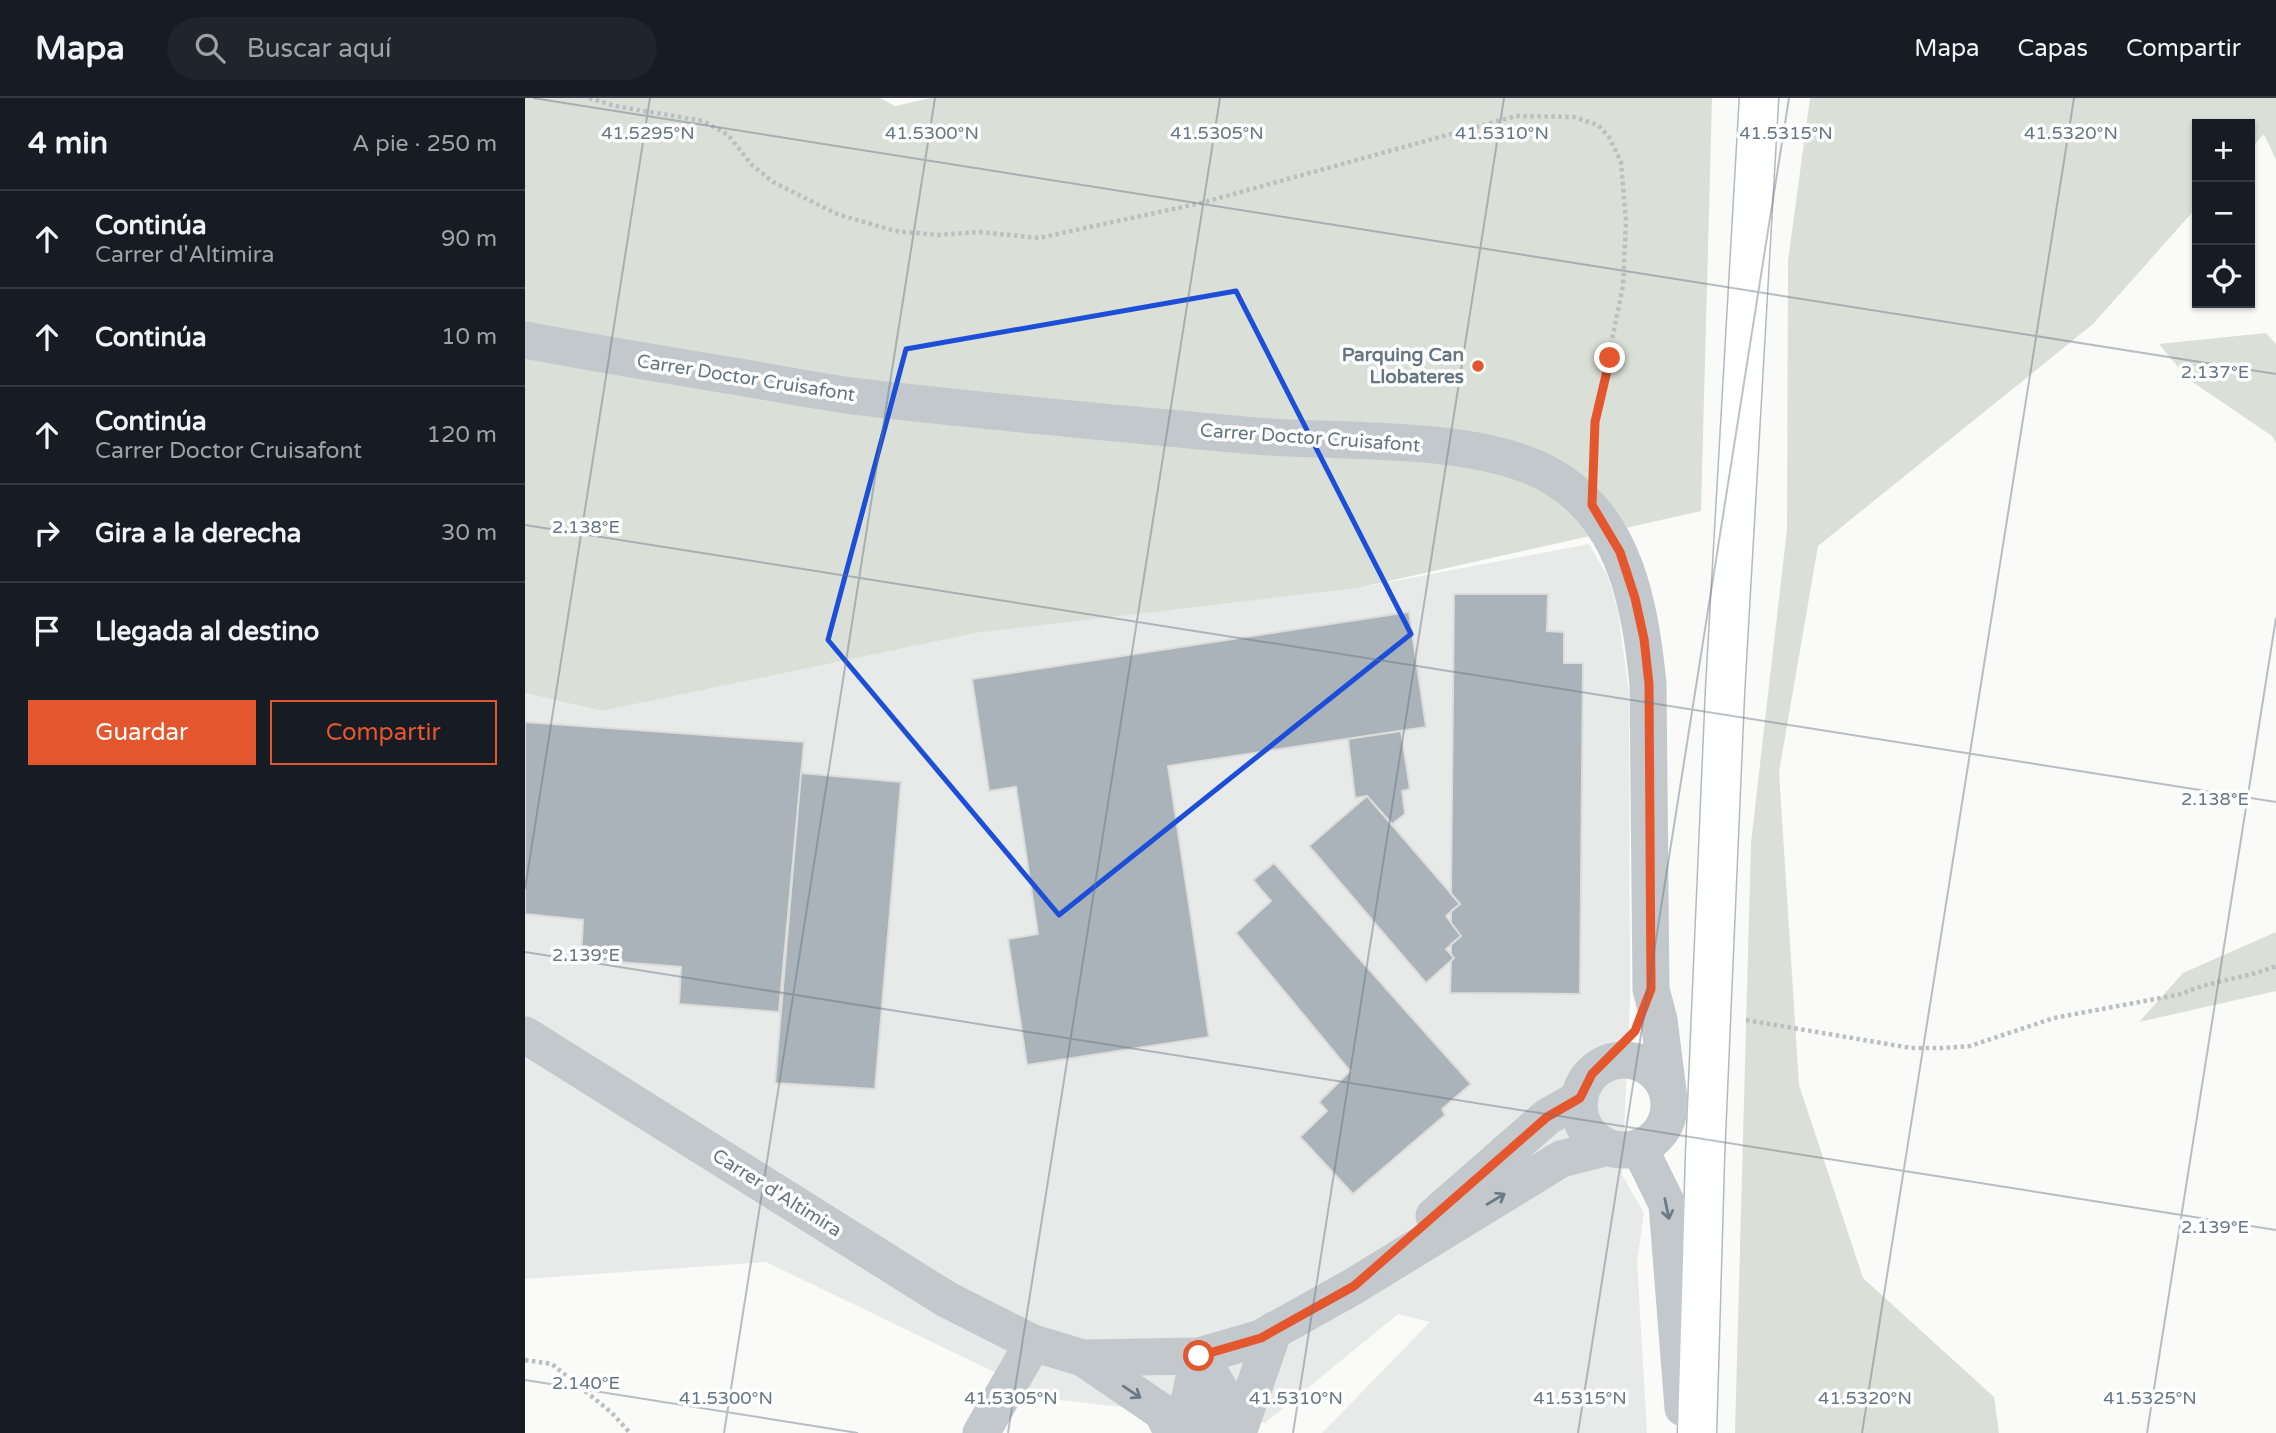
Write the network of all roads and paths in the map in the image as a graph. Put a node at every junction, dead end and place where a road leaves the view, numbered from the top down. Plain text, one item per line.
1 (589, 98) edge
2 (1759, 98) edge
3 (525, 340) edge
4 (1592, 505) junction
5 (2276, 966) edge
6 (1651, 989) junction
7 (1713, 1013) junction
8 (525, 1035) edge
9 (1603, 1065) junction
10 (1580, 1098) junction
11 (1669, 1099) junction
12 (1623, 1147) junction
13 (1354, 1286) junction
14 (1275, 1330) junction
15 (1033, 1343) junction
16 (1199, 1356) junction
17 (1083, 1358) junction
18 (525, 1360) edge
19 (630, 1433) edge
20 (981, 1433) edge
21 (1173, 1433) edge
22 (1190, 1433) edge
23 (1222, 1433) edge
24 (1238, 1433) edge
25 (1685, 1433) edge
26 (1697, 1433) edge

1 - 4 path
2 - 7 main road
3 - 4 street, Carrer Doctor Cruisafont
4 - 6 street, Carrer Doctor Cruisafont
5 - 7 path
6 - 9 street, Carrer Doctor Cruisafont
6 - 11 street, Carrer Doctor Cruisafont
7 - 26 main road
8 - 15 street, Carrer d'Altimira
9 - 10 street
9 - 11 street
10 - 12 street
10 - 13 street, Carrer d'Altimira
11 - 12 street
13 -> 12 street, Carrer d'Altimira
12 -> 25 street
13 - 14 street, Carrer d'Altimira
14 - 16 street, Carrer d'Altimira
14 - 24 street
15 - 17 street, Carrer d'Altimira
15 - 20 street
16 - 17 street, Carrer d'Altimira
16 - 22 street
16 - 23 street
17 -> 21 street
18 - 19 path

